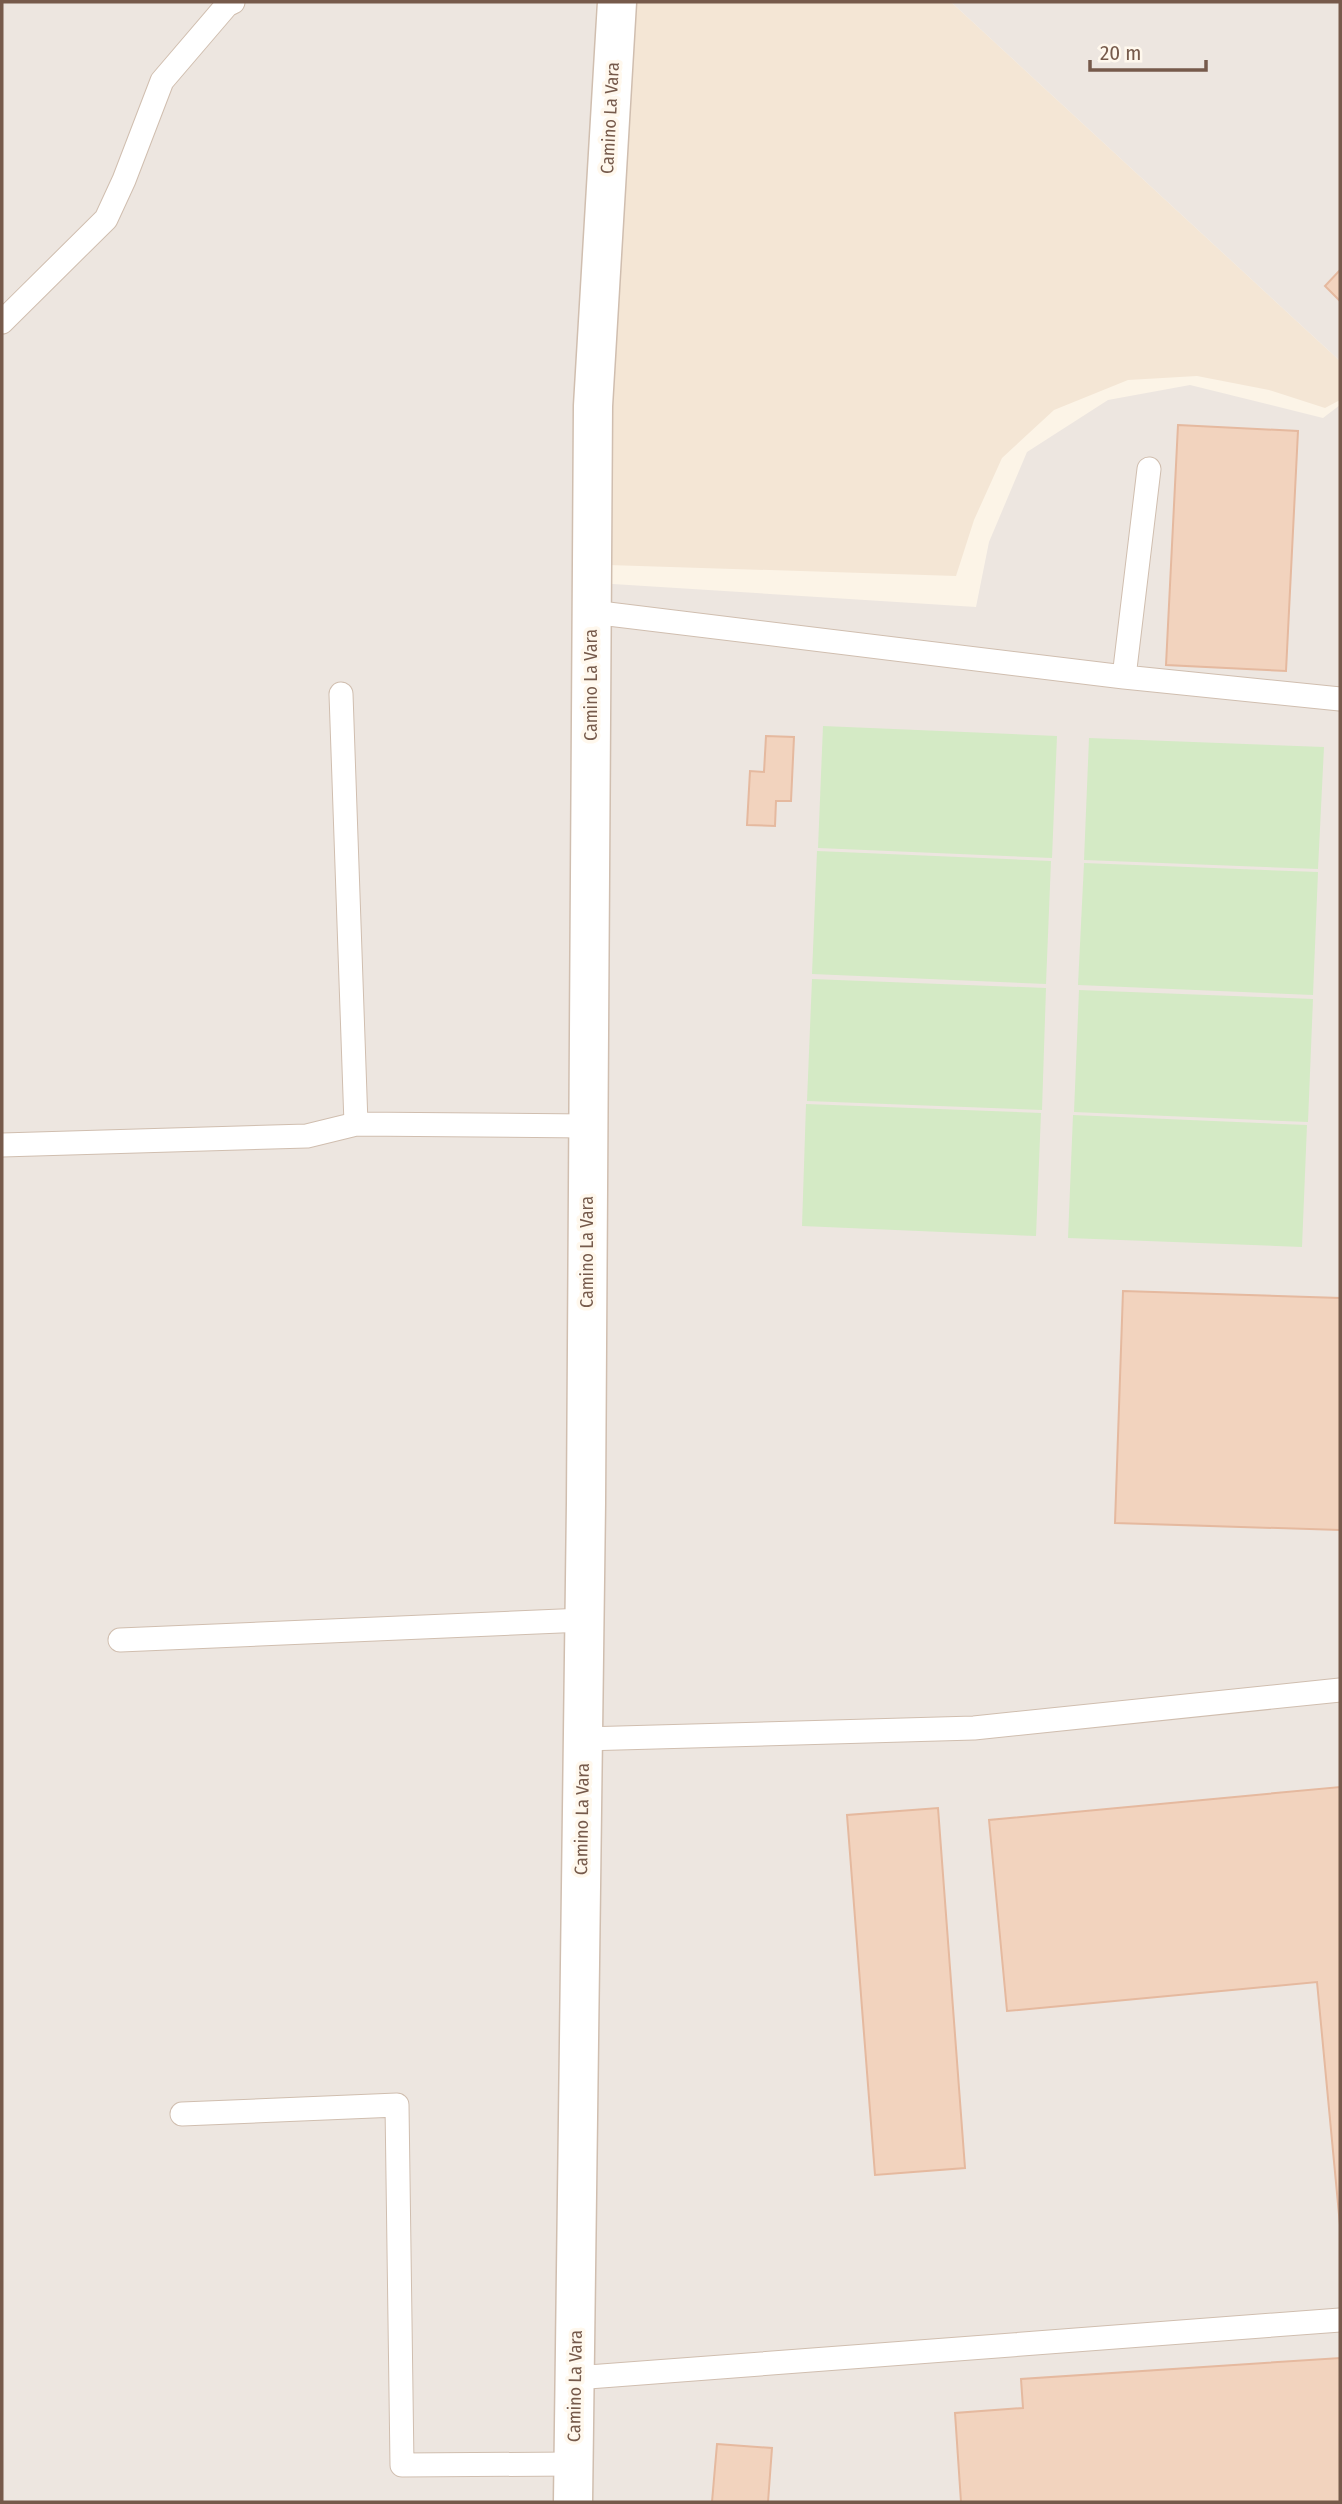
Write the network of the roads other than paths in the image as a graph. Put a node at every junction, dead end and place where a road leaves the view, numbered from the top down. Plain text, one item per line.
1 (233, 2) edge
2 (617, 2) edge
3 (2, 322) edge
4 (1149, 469) dead end
5 (592, 612) junction
6 (1124, 677) junction
7 (341, 694) dead end
8 (1340, 699) edge
9 (356, 1124) junction
10 (588, 1126) junction
11 (2, 1145) edge
12 (584, 1620) junction
13 (120, 1640) dead end
14 (1340, 1690) edge
15 (583, 1739) junction
16 (182, 2114) dead end
17 (1340, 2320) edge
18 (575, 2378) junction
19 (573, 2464) junction
20 (573, 2502) edge

1 - 3 lane
2 - 5 street, Camino La Vara
4 - 6 lane
5 - 6 lane
5 - 10 street, Camino La Vara
6 - 8 lane
7 - 9 lane
9 - 10 lane
9 - 11 lane
10 - 12 street, Camino La Vara
12 - 13 lane
12 - 15 street, Camino La Vara
14 - 15 lane
15 - 18 street, Camino La Vara
16 - 19 lane
17 - 18 lane
18 - 19 street, Camino La Vara
19 - 20 street, Camino La Vara

